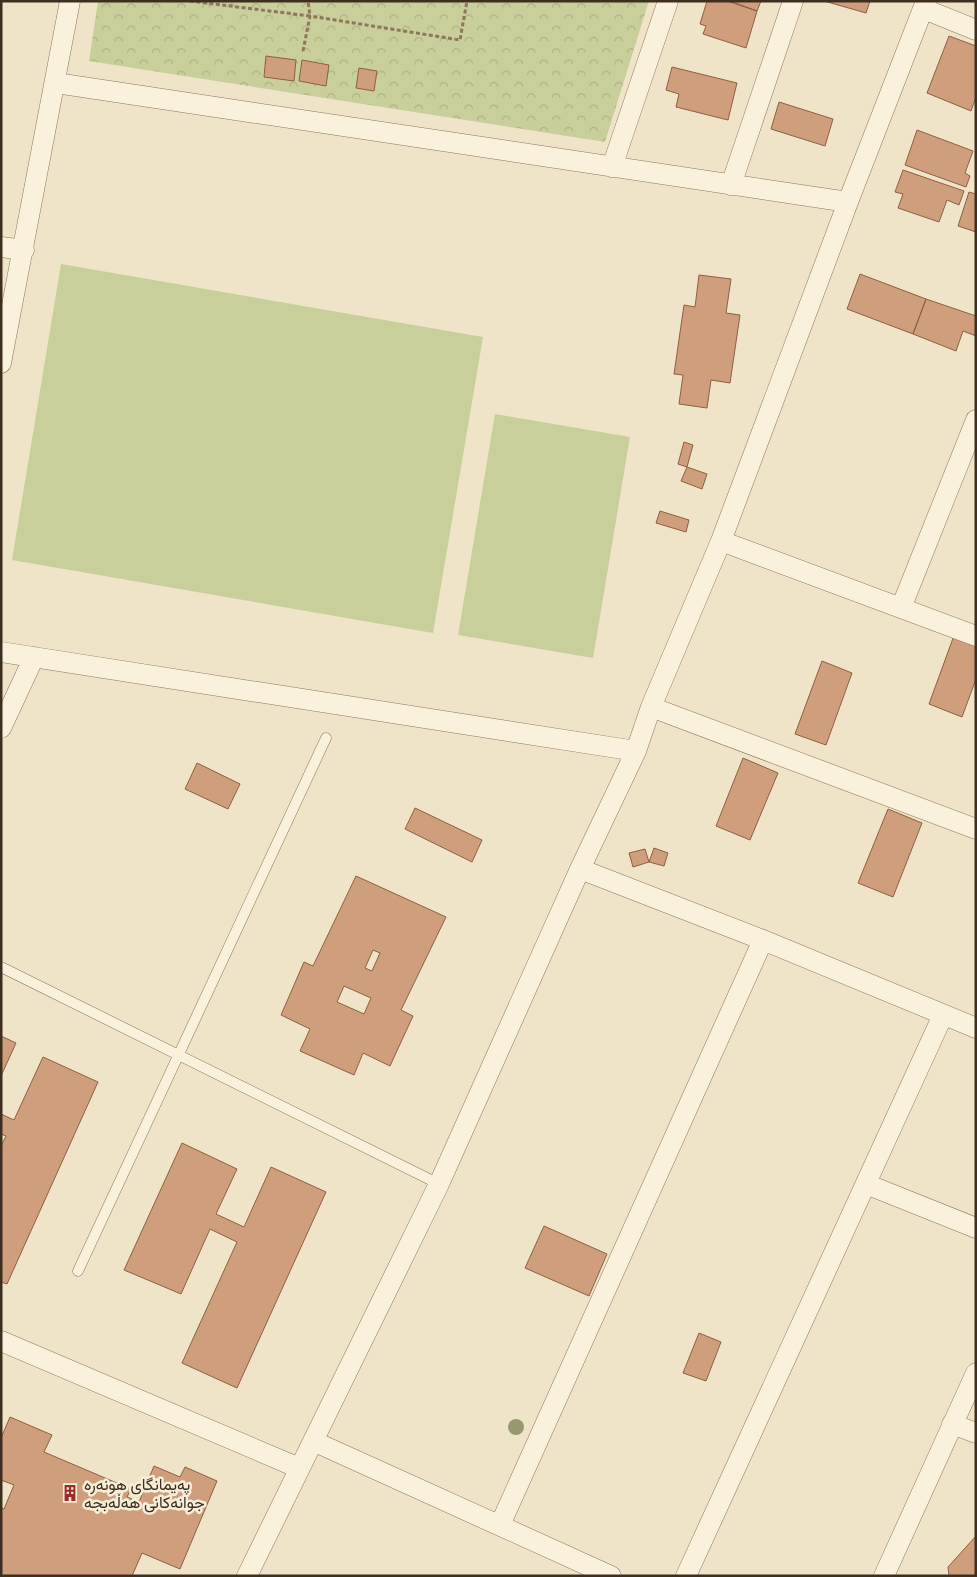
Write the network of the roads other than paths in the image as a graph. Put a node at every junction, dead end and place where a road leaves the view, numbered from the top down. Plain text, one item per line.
1 (70, 1) edge
2 (668, 1) edge
3 (793, 1) edge
4 (925, 5) edge
5 (976, 30) edge
6 (56, 82) junction
7 (612, 167) junction
8 (731, 185) junction
9 (848, 202) junction
10 (1, 247) edge
11 (24, 250) junction
12 (1, 362) edge
13 (976, 420) edge
14 (722, 541) junction
15 (901, 608) junction
16 (976, 636) edge
17 (1, 652) edge
18 (34, 657) junction
19 (651, 708) junction
20 (1, 728) edge
21 (326, 738) dead end
22 (636, 752) junction
23 (976, 828) edge
24 (580, 869) junction
25 (763, 940) junction
26 (1, 967) edge
27 (943, 1015) junction
28 (976, 1028) edge
29 (178, 1053) junction
30 (439, 1184) junction
31 (866, 1184) junction
32 (976, 1228) edge
33 (78, 1270) dead end
34 (1, 1341) edge
35 (976, 1373) edge
36 (952, 1424) junction
37 (976, 1433) edge
38 (312, 1441) junction
39 (299, 1468) junction
40 (500, 1526) junction
41 (247, 1576) edge
42 (611, 1576) edge
43 (686, 1576) edge
44 (884, 1576) edge

1 - 6 street
2 - 7 street
3 - 8 street
4 - 5 street
4 - 9 street
6 - 7 street
6 - 11 street
7 - 8 street
8 - 9 street
9 - 14 street
10 - 11 street
11 - 12 street
13 - 15 street
14 - 15 street
14 - 19 street
15 - 16 street
17 - 18 street
18 - 20 street
18 - 22 street
19 - 22 street
19 - 23 street
21 - 29 lane
22 - 24 street
24 - 25 street
24 - 30 street
25 - 27 street
25 - 40 street
26 - 29 lane
27 - 28 street
27 - 31 street
29 - 30 lane
29 - 33 lane
30 - 38 street
31 - 32 street
31 - 43 street
34 - 39 street
35 - 36 street
36 - 37 street
36 - 44 street
38 - 39 street
38 - 40 street
39 - 41 street
40 - 42 street

